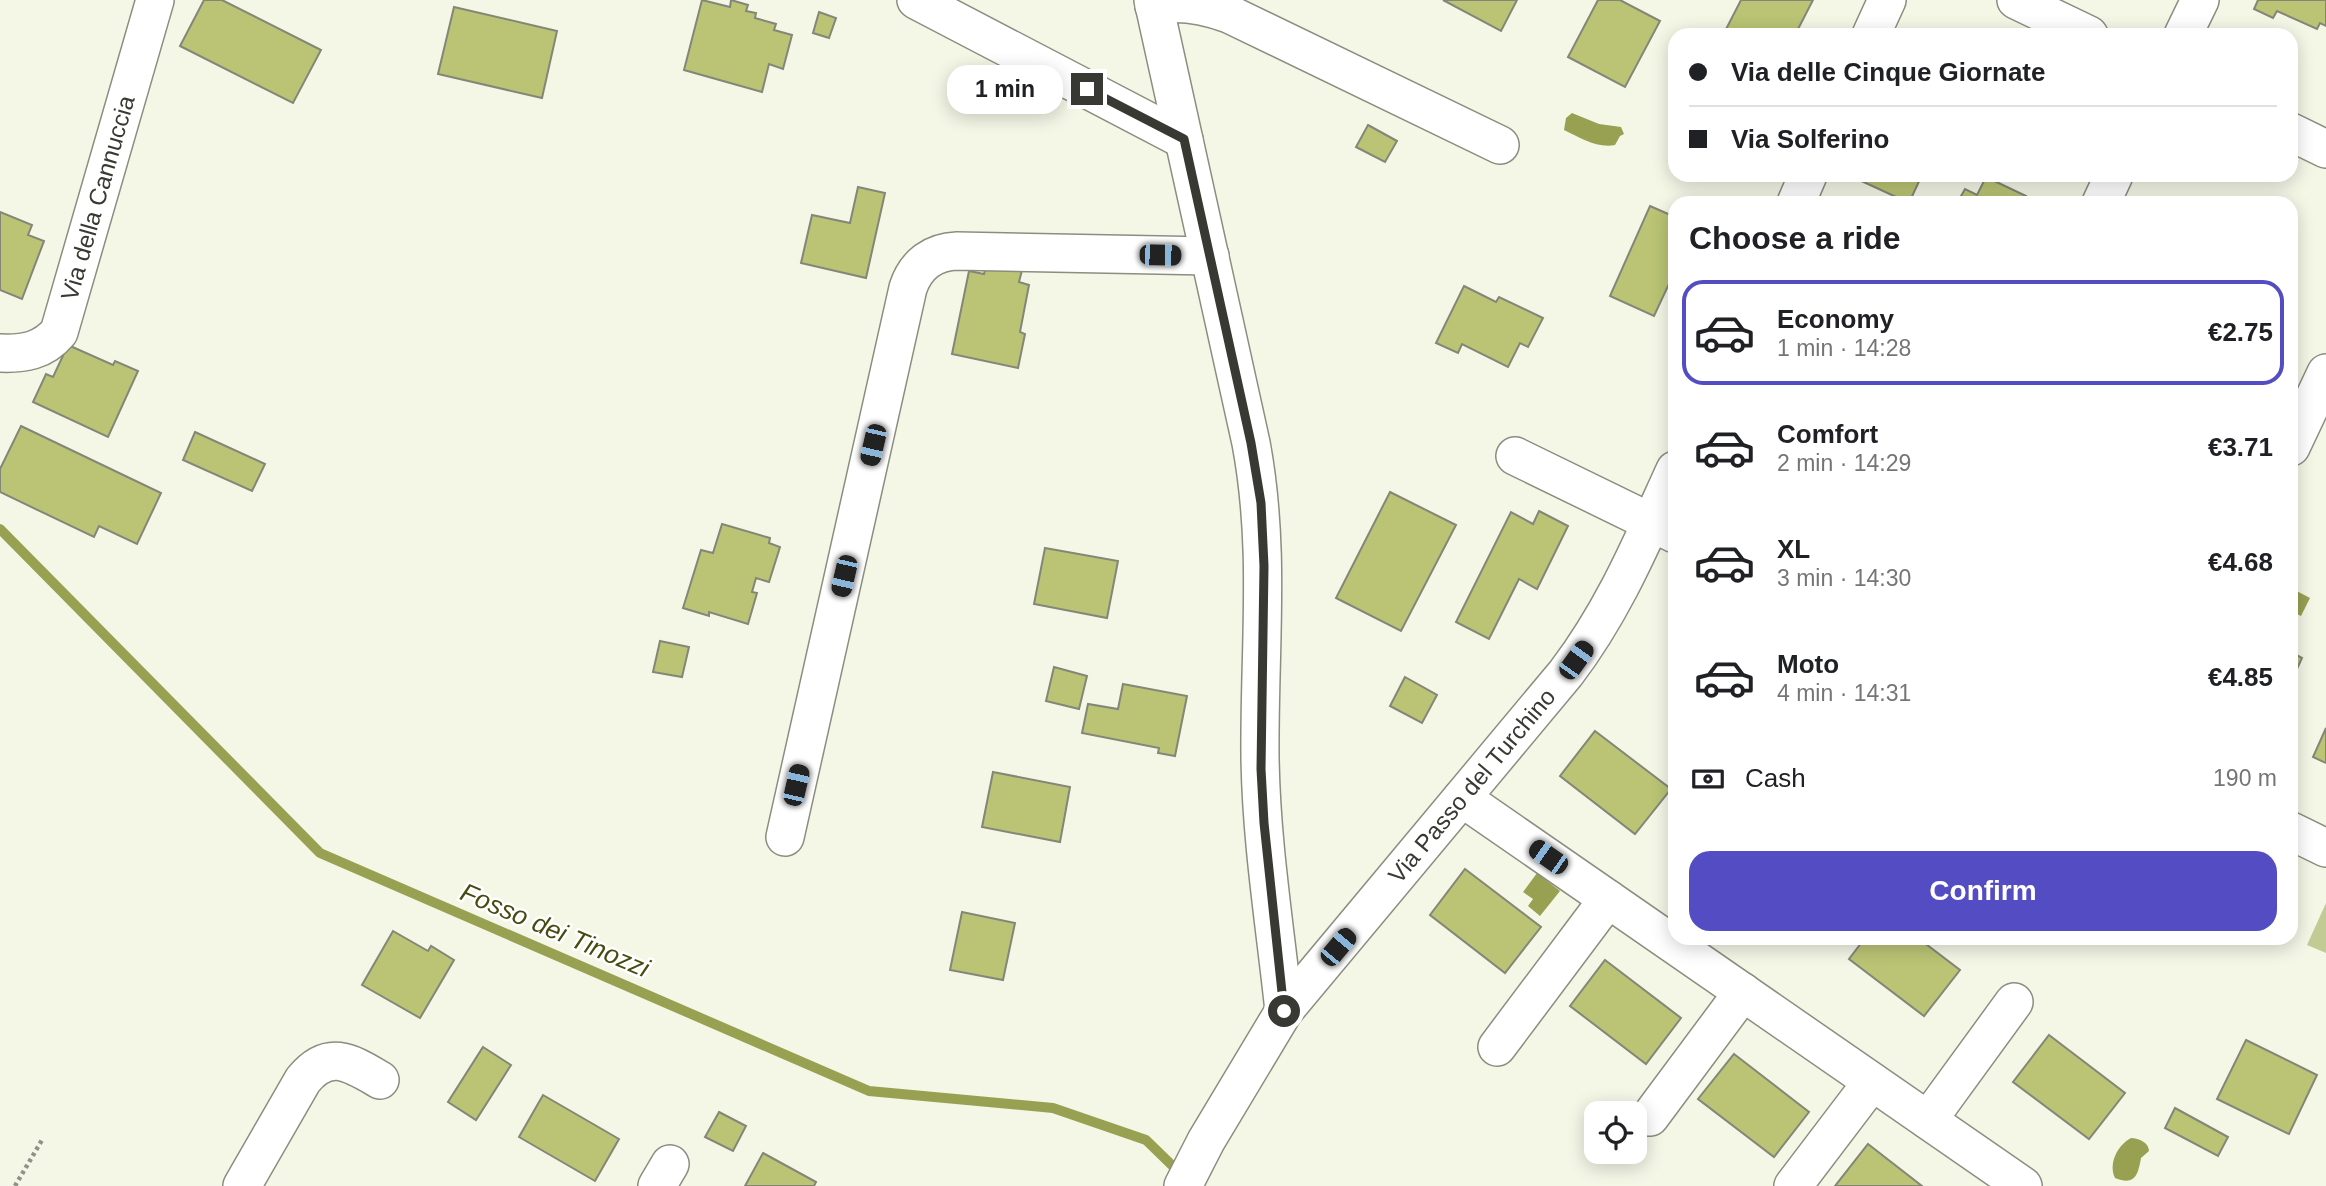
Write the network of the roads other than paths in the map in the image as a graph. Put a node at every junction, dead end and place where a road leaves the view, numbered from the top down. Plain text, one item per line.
1 (155, 0) edge
2 (916, 0) edge
3 (1887, 0) edge
4 (2016, 0) edge
5 (2200, 0) edge
6 (1153, 3) edge
7 (1874, 28) edge
8 (2074, 28) edge
9 (2186, 28) edge
10 (2298, 135) edge
11 (1184, 139) junction
12 (1500, 145) dead end
13 (2326, 149) edge
14 (1210, 256) junction
15 (0, 353) edge
16 (2326, 373) edge
17 (2298, 432) edge
18 (1516, 456) dead end
19 (1668, 504) edge
20 (1663, 528) edge
21 (1462, 798) junction
22 (2298, 834) edge
23 (785, 837) dead end
24 (2326, 848) edge
25 (1608, 899) junction
26 (1668, 940) edge
27 (1675, 945) edge
28 (1743, 992) junction
29 (2014, 1002) dead end
30 (1284, 1011) junction
31 (1497, 1047) dead end
32 (380, 1080) dead end
33 (1872, 1082) junction
34 (1650, 1117) dead end
35 (1928, 1120) junction
36 (242, 1186) edge
37 (1183, 1186) edge
38 (1793, 1186) edge
39 (2023, 1186) edge

1 - 15 street, Via della Cannuccia
2 - 11 street
3 - 7 street
4 - 8 street
5 - 9 street
6 - 11 street
6 - 12 street
10 - 13 street
11 - 14 street
14 - 23 street
14 - 30 street
16 - 17 street
18 - 20 street
19 - 20 street, Via Passo del Turchino
20 - 21 street, Via Passo del Turchino
21 - 25 street
21 - 30 street, Via Passo del Turchino
22 - 24 street
25 - 26 street
25 - 31 street
27 - 28 street
28 - 33 street
28 - 34 street
29 - 35 street
30 - 37 street, Via Passo del Turchino
32 - 36 street
33 - 35 street
33 - 38 street
35 - 39 street

